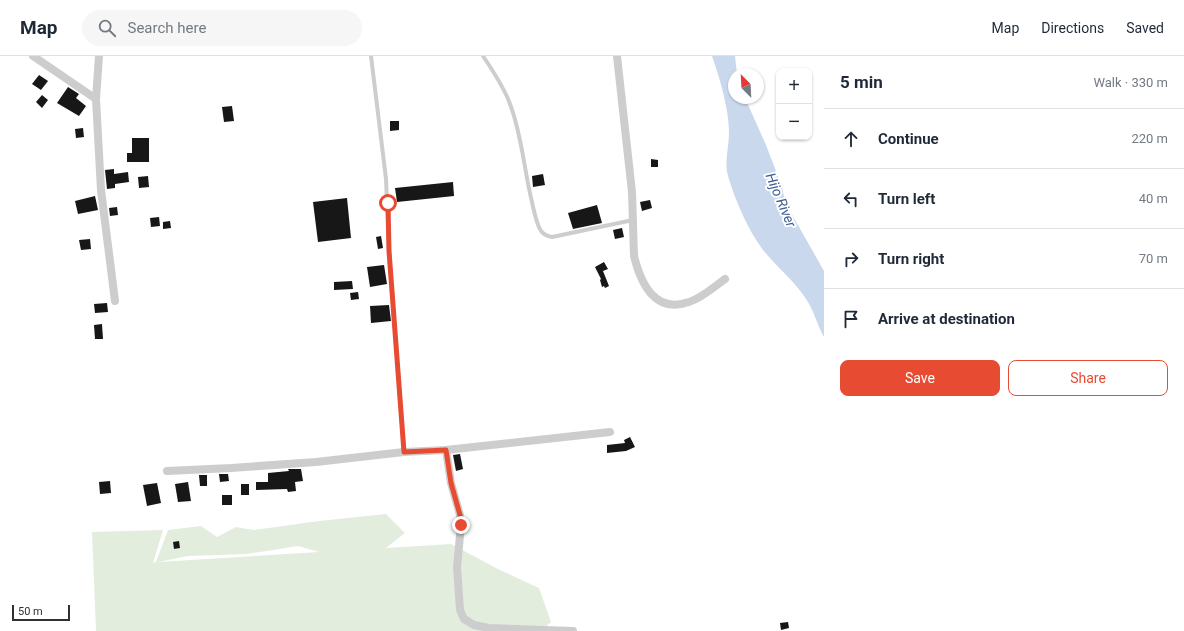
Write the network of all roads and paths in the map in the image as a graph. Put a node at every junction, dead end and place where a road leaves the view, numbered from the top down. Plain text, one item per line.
1 (33, 56) edge
2 (99, 56) edge
3 (371, 56) edge
4 (483, 56) edge
5 (617, 56) edge
6 (96, 99) junction
7 (633, 220) junction
8 (725, 279) dead end
9 (115, 301) dead end
10 (610, 432) dead end
11 (446, 450) junction
12 (404, 452) junction
13 (167, 471) dead end
14 (573, 631) edge

1 - 6 street
2 - 6 street
3 - 12 lane
4 - 7 lane
5 - 7 street
6 - 9 street
7 - 8 street
10 - 11 street
11 - 12 street
11 - 14 street
12 - 13 street

